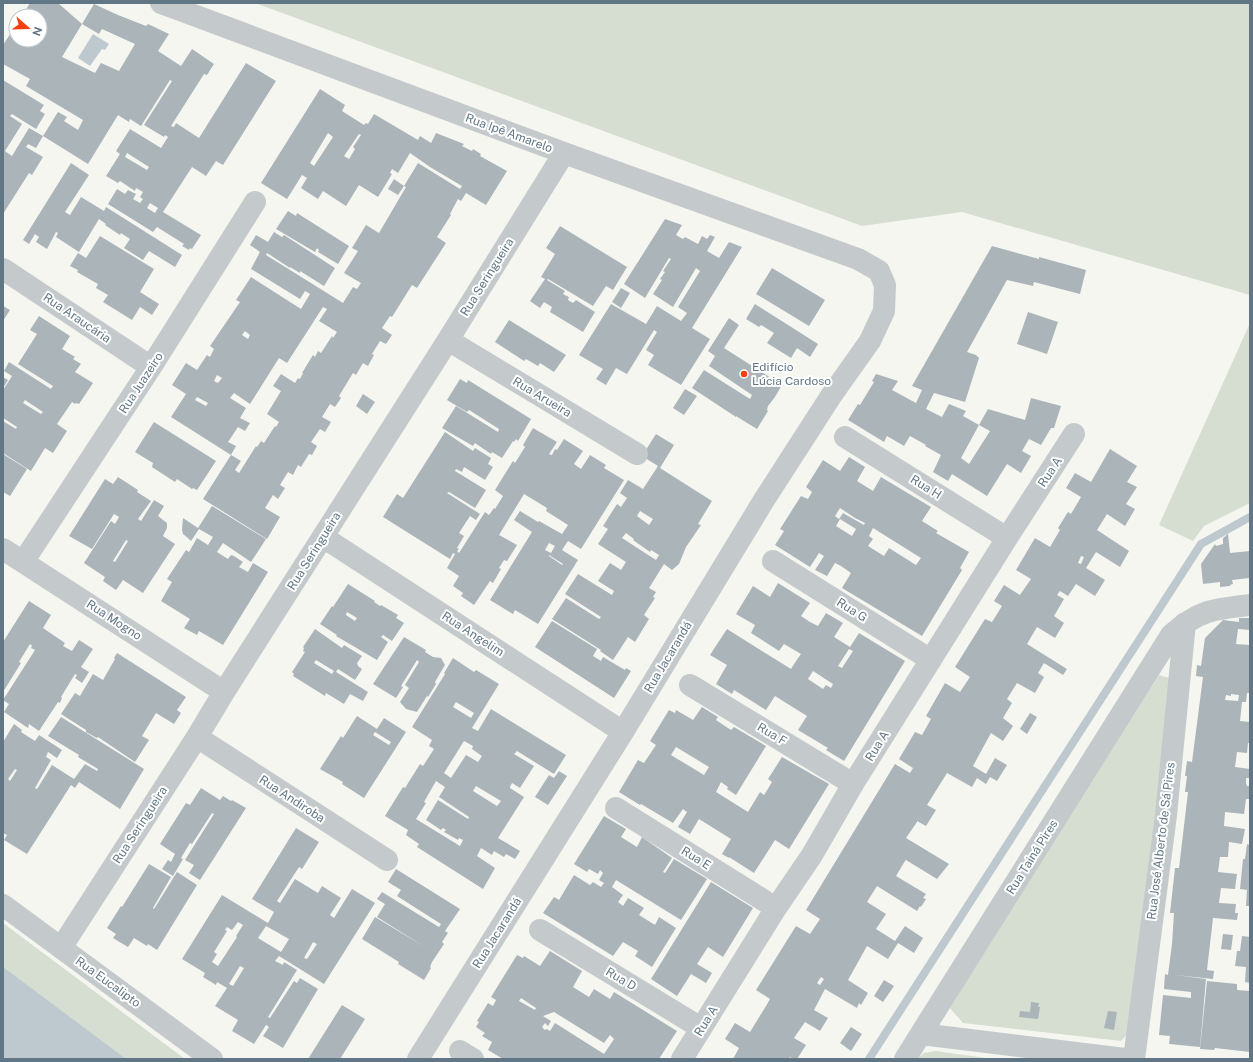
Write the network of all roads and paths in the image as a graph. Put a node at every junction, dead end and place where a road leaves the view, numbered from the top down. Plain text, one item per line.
1 (161, 3) edge
2 (564, 153) junction
3 (256, 202) dead end
4 (858, 259) joint
5 (3, 270) edge
6 (448, 340) junction
7 (151, 367) junction
8 (1074, 434) dead end
9 (845, 437) dead end
10 (637, 454) dead end
11 (323, 537) junction
12 (1007, 538) junction
13 (3, 549) edge
14 (772, 561) dead end
15 (23, 562) junction
16 (1250, 606) edge
17 (1185, 623) junction
18 (931, 660) junction
19 (690, 685) dead end
20 (224, 692) junction
21 (623, 732) junction
22 (197, 737) junction
23 (853, 784) junction
24 (616, 808) dead end
25 (387, 860) dead end
26 (3, 904) edge
27 (776, 908) junction
28 (540, 930) dead end
29 (61, 948) junction
30 (701, 1028) junction
31 (921, 1034) junction
32 (212, 1059) edge
33 (418, 1059) edge
34 (682, 1059) edge
35 (905, 1059) edge
36 (1125, 1059) edge
37 (1134, 1059) edge

1 - 2 street, Rua Ipê Amarelo
2 - 4 street, Rua Ipê Amarelo
2 - 6 street, Rua Seringueira
3 - 7 street, Rua Juazeiro
4 - 21 street, Rua Jacarandá
5 - 7 street, Rua Araucária
6 - 10 street, Rua Arueira
6 - 11 street, Rua Seringueira
7 - 15 street, Rua Juazeiro
8 - 12 street, Rua A
9 - 12 street, Rua H
11 - 20 street, Rua Seringueira
11 - 21 street, Rua Angelim
12 - 18 street, Rua A
13 - 15 street, Rua Mogno
14 - 18 street, Rua G
15 - 20 street, Rua Mogno
16 - 17 street
17 - 31 street, Rua Tainá Pires
17 - 37 street, Rua José Alberto de Sá Pires
18 - 23 street, Rua A
19 - 23 street, Rua F
20 - 22 street, Rua Seringueira
21 - 33 street, Rua Jacarandá
22 - 25 street, Rua Andiroba
22 - 29 street, Rua Seringueira
23 - 27 street, Rua A
24 - 27 street, Rua E
26 - 29 street, Rua Eucalipto
27 - 30 street, Rua A
28 - 30 street, Rua D
29 - 32 street, Rua Eucalipto
30 - 34 street, Rua A
31 - 35 street, Rua Tainá Pires
31 - 36 street

